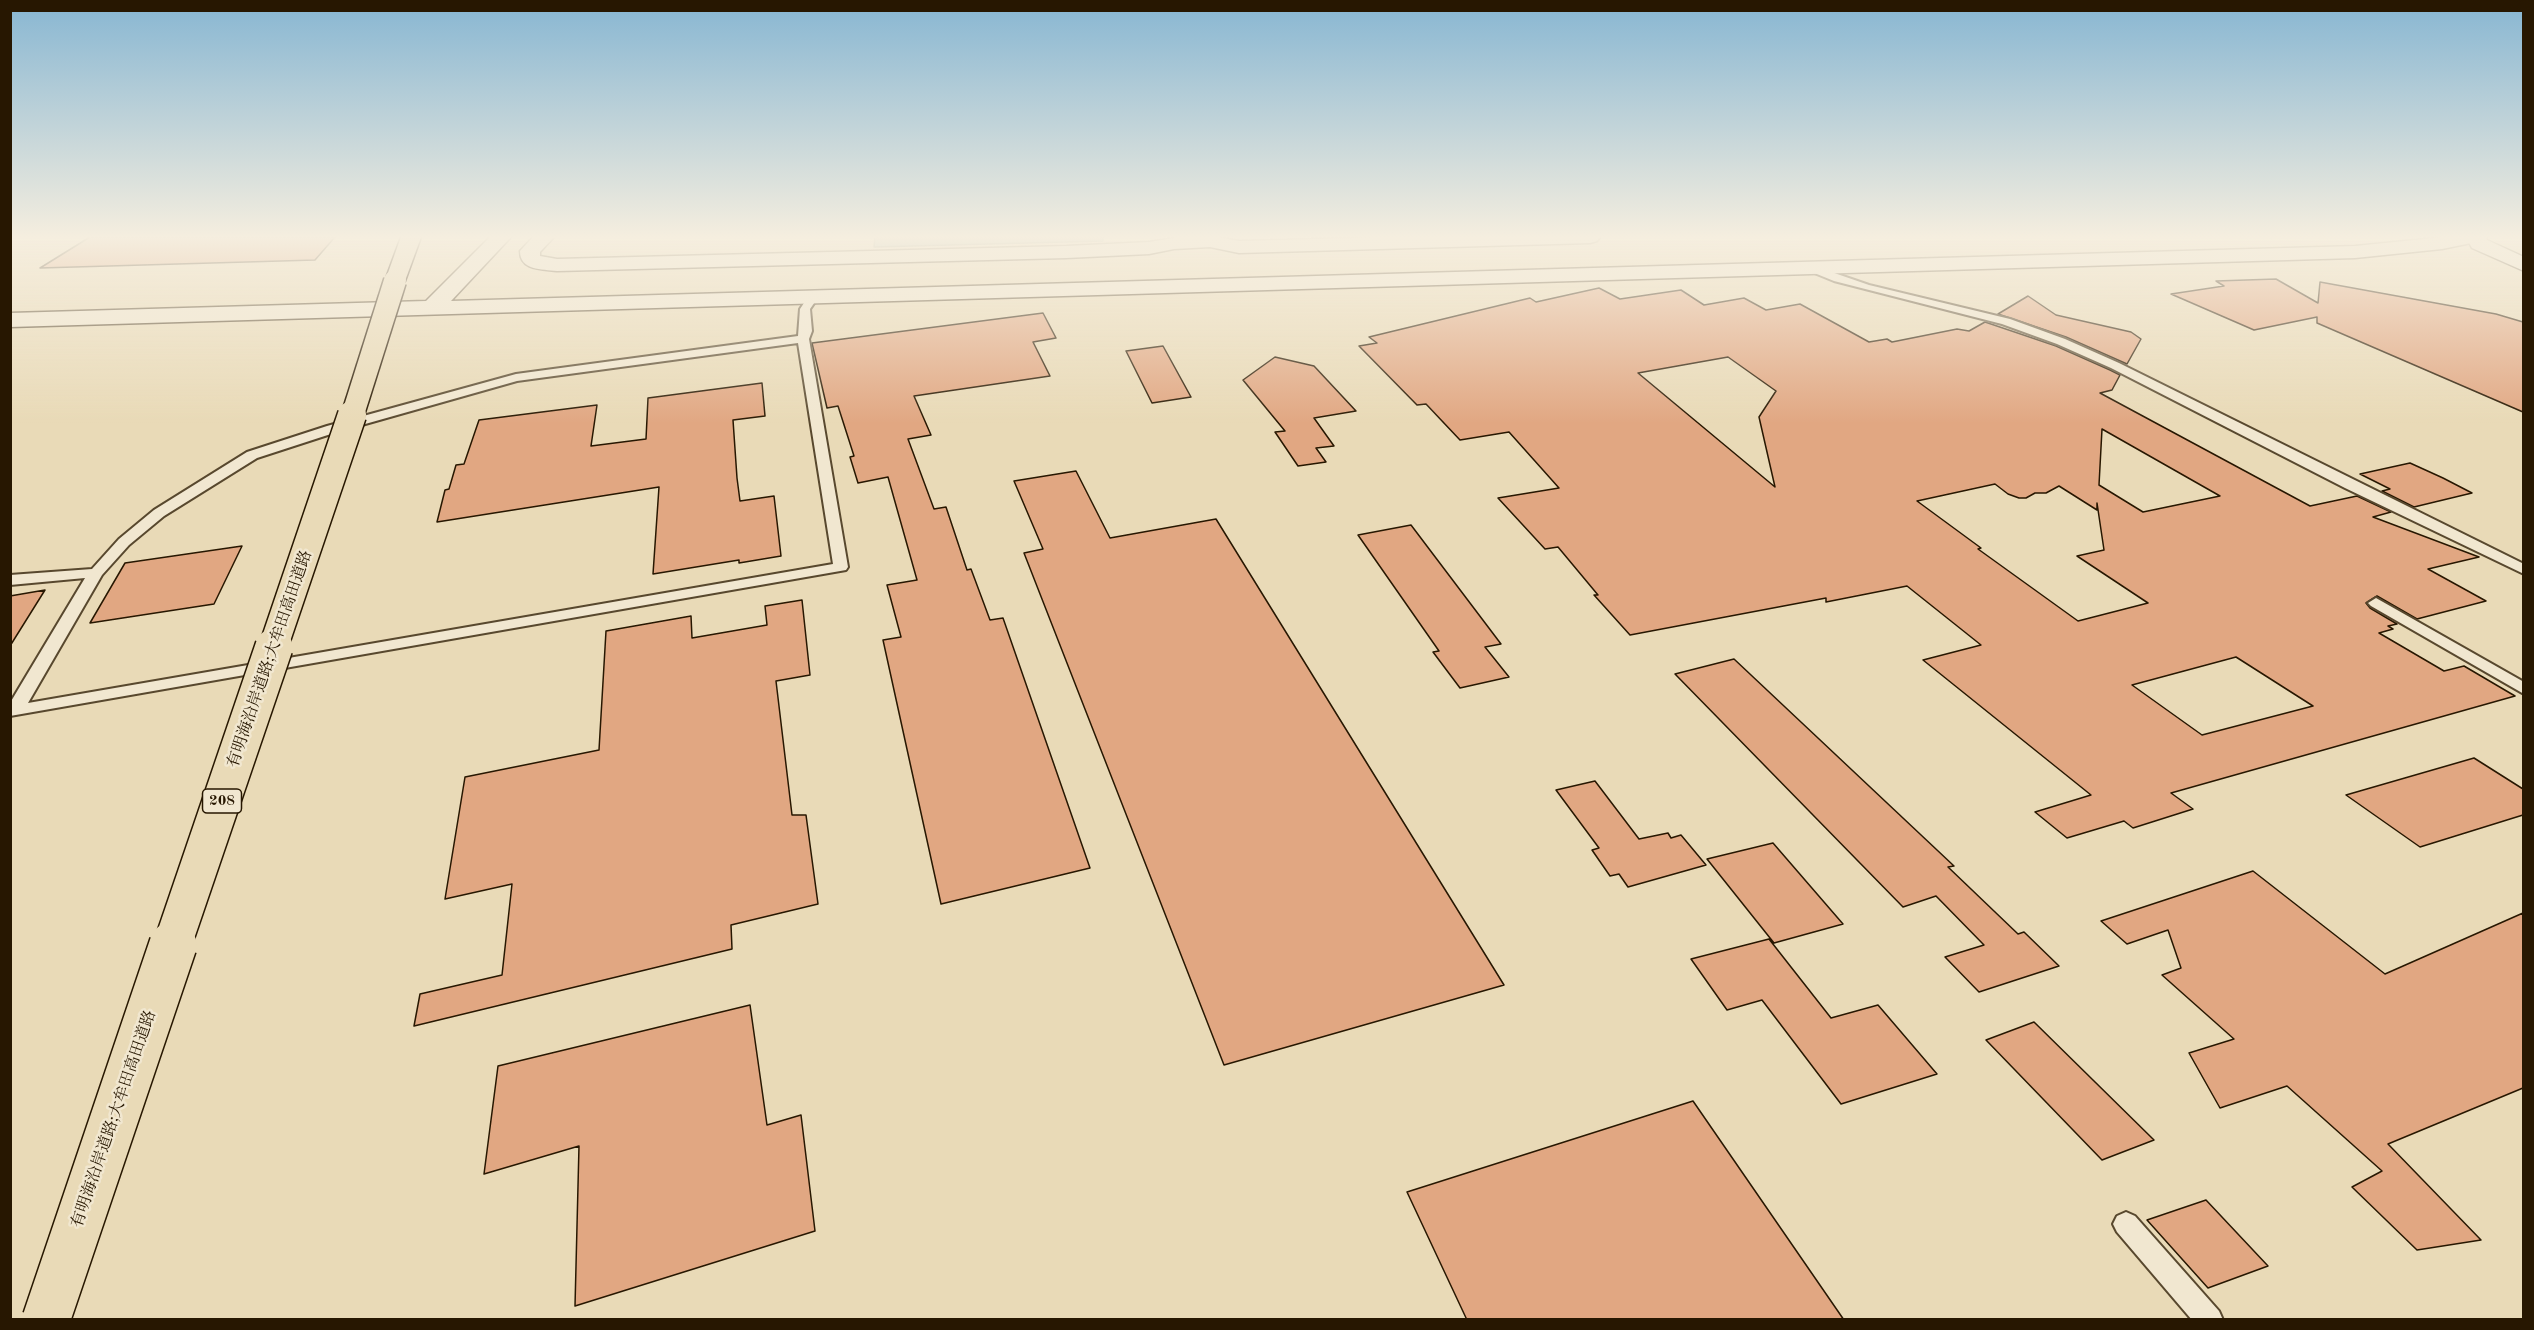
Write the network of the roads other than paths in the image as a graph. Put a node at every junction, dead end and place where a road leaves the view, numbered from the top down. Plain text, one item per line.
1 (390, 299) edge
2 (441, 299) edge
3 (716, 299) edge
4 (812, 299) edge
5 (1915, 299) edge
6 (432, 308) junction
7 (10, 320) edge
8 (803, 339) junction
9 (2523, 570) edge
10 (96, 573) junction
11 (10, 580) edge
12 (2376, 603) dead end
13 (2523, 689) edge
14 (12, 711) edge
15 (2126, 1224) dead end
16 (46, 1320) edge
17 (2210, 1320) edge

1 - 16 highway, 有明海沿岸道路;大牟田高田道路 / 208, bridge
2 - 6 street
3 - 6 street
4 - 8 lane
5 - 9 lane
6 - 7 street
8 - 10 lane
8 - 14 lane
10 - 11 lane
10 - 14 lane
12 - 13 lane
15 - 17 lane

